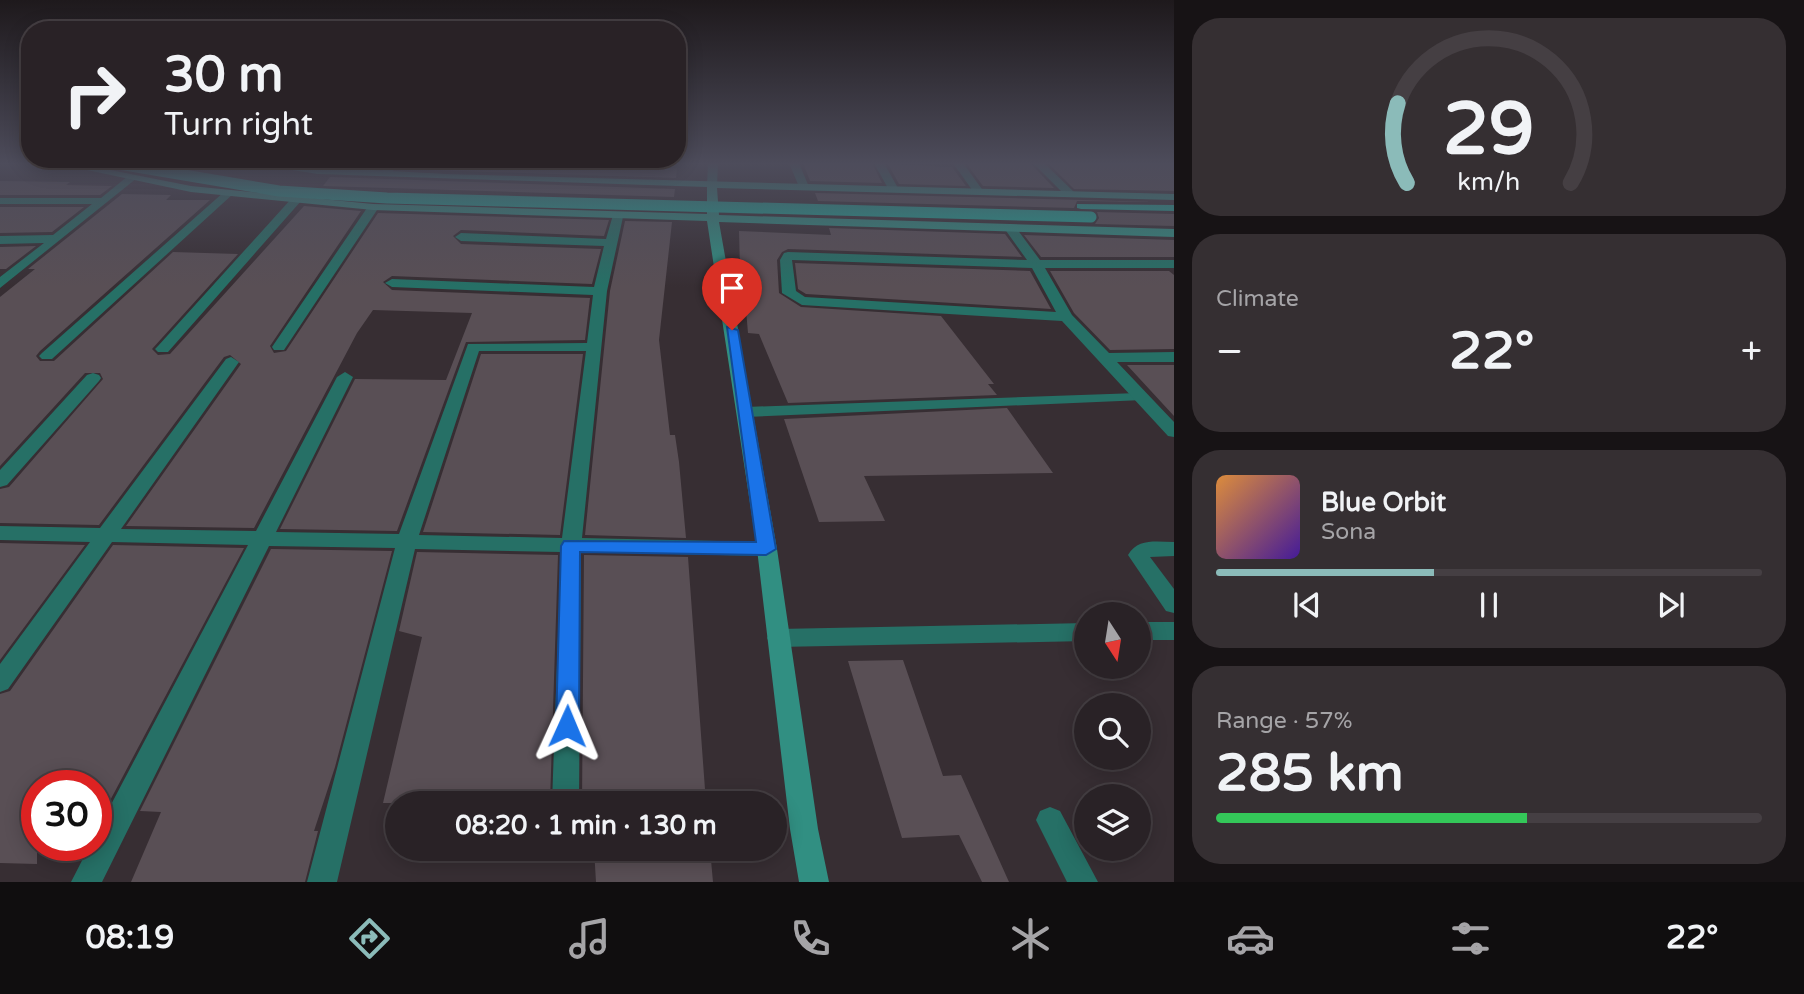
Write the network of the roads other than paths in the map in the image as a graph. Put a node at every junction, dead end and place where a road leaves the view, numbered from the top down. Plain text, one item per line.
1 (98, 204) edge
2 (217, 204) edge
3 (292, 204) edge
4 (336, 204) edge
5 (604, 204) edge
6 (713, 204) edge
7 (1011, 204) edge
8 (373, 207) junction
9 (1174, 208) edge
10 (617, 217) junction
11 (713, 220) junction
12 (1174, 220) edge
13 (1010, 229) junction
14 (1174, 233) edge
15 (461, 237) dead end
16 (57, 239) junction
17 (0, 240) edge
18 (610, 243) junction
19 (1036, 264) junction
20 (1174, 264) edge
21 (0, 284) edge
22 (392, 284) dead end
23 (600, 291) junction
24 (1066, 317) junction
25 (279, 347) dead end
26 (593, 347) junction
27 (163, 349) dead end
28 (47, 356) dead end
29 (1174, 357) edge
30 (1102, 358) junction
31 (231, 362) dead end
32 (345, 377) dead end
33 (93, 378) dead end
34 (1138, 397) junction
35 (746, 412) junction
36 (1174, 432) edge
37 (0, 481) edge
38 (0, 533) edge
39 (107, 536) junction
40 (263, 539) junction
41 (406, 543) junction
42 (571, 546) junction
43 (766, 549) junction
44 (1174, 549) edge
45 (1174, 605) edge
46 (1152, 631) edge
47 (1174, 631) edge
48 (1074, 632) edge
49 (778, 638) junction
50 (0, 682) edge
51 (566, 791) edge
52 (1050, 820) dead end
53 (86, 882) edge
54 (322, 882) edge
55 (814, 882) edge
56 (1083, 882) edge

1 - 16 street
2 - 28 street
3 - 27 street
4 - 8 main road
5 - 12 main road, bridge
6 - 11 main road
7 - 9 main road
8 - 10 main road
8 - 25 street
10 - 11 main road
10 - 18 street
11 - 13 main road
11 - 35 main road
13 - 14 main road
13 - 19 street
15 - 18 street
16 - 17 street
16 - 21 street
18 - 23 street
19 - 20 street
19 - 24 street
19 - 24 street
22 - 23 street
23 - 26 street
24 - 30 street
26 - 41 street
26 - 42 street
29 - 30 street
30 - 34 street
31 - 39 street
32 - 40 street
33 - 37 street
34 - 35 lane
34 - 36 street
35 - 43 main road
38 - 39 street
39 - 40 street
39 - 50 street
40 - 41 street
40 - 53 street
41 - 42 street
41 - 54 street
42 - 43 street
42 - 51 street
43 - 49 main road
44 - 45 street
46 - 47 street
48 - 49 street
49 - 55 main road
52 - 56 street

